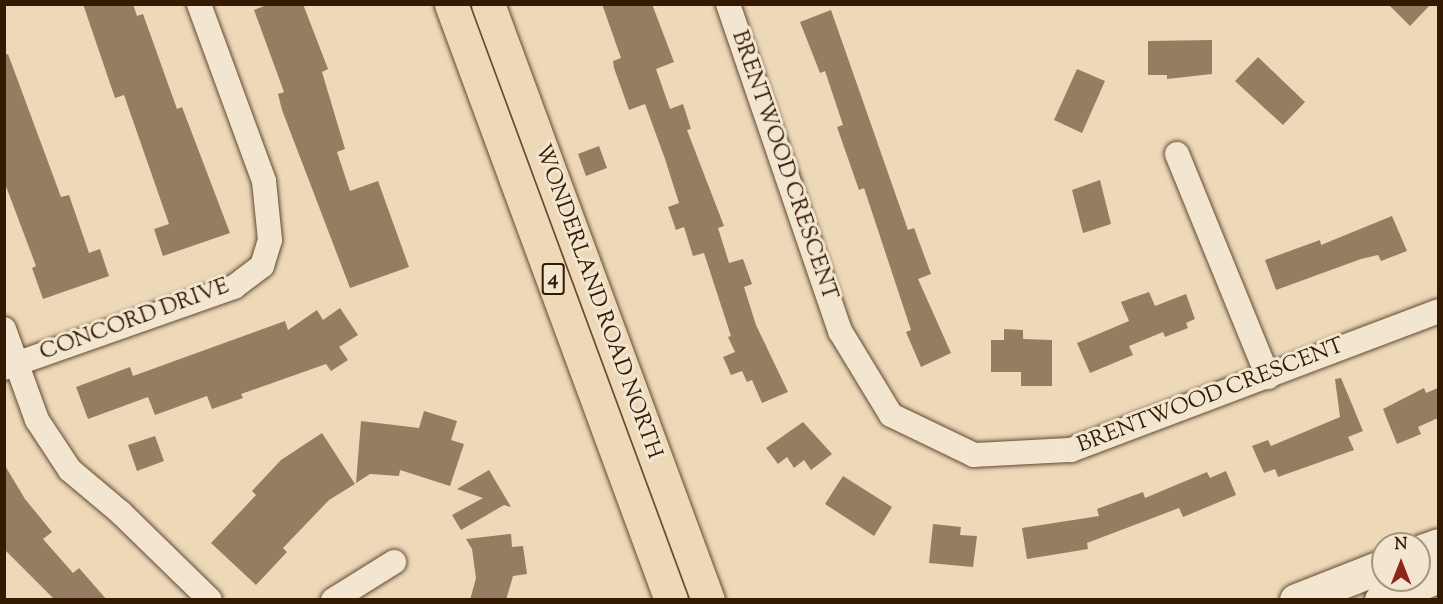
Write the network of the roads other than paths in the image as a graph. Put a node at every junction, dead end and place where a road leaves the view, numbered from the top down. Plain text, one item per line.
1 (199, 4) edge
2 (451, 4) edge
3 (488, 4) edge
4 (728, 4) edge
5 (1177, 154) dead end
6 (1438, 311) edge
7 (4, 329) edge
8 (10, 366) edge
9 (1268, 377) junction
10 (394, 562) dead end
11 (1371, 571) edge
12 (1438, 576) edge
13 (210, 600) edge
14 (333, 600) edge
15 (671, 600) edge
16 (708, 600) edge
17 (1296, 600) edge
18 (1381, 600) edge

1 - 8 street, CONCORD DRIVE
2 - 15 main road, WONDERLAND ROAD NORTH / 4
3 - 16 main road, WONDERLAND ROAD NORTH / 4
4 - 9 street, BRENTWOOD CRESCENT
5 - 9 street
6 - 9 street, BRENTWOOD CRESCENT
7 - 8 street
8 - 13 street
10 - 14 street
11 - 17 main road
12 - 18 main road

